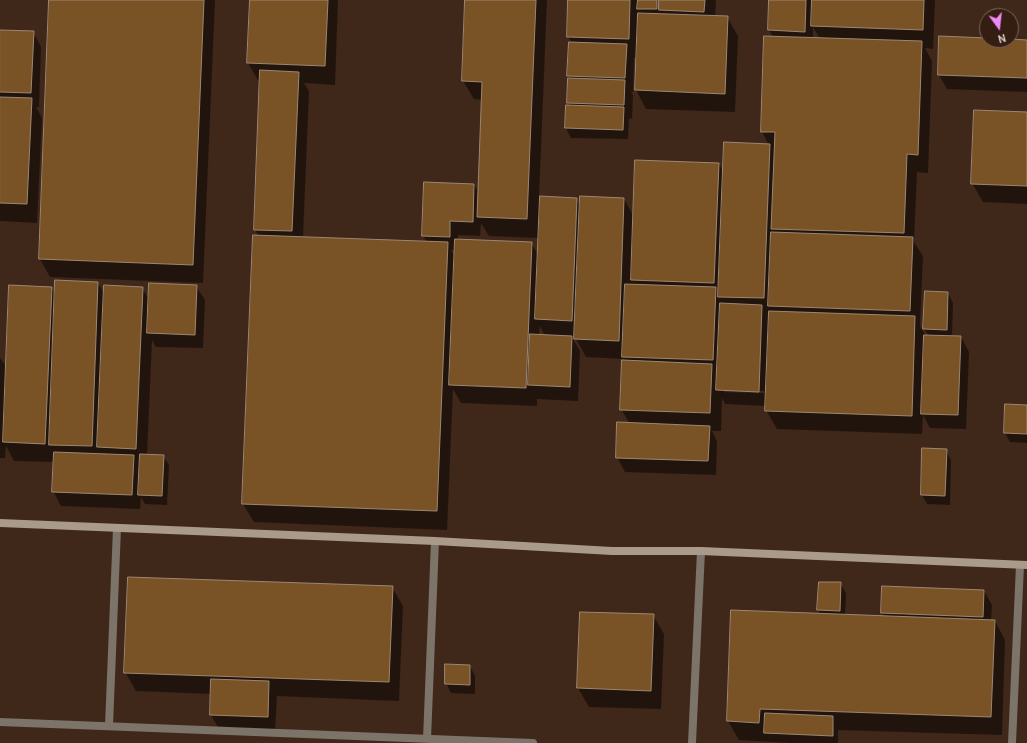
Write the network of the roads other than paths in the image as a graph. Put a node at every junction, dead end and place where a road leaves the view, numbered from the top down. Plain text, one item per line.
1 (0, 523) edge
2 (117, 528) junction
3 (435, 541) junction
4 (701, 551) junction
5 (1023, 565) edge
6 (0, 722) edge
7 (109, 726) junction
8 (427, 739) junction
9 (533, 743) edge
10 (692, 743) edge
11 (1012, 743) edge

1 - 2 street
2 - 3 street
2 - 7 lane
3 - 4 street
3 - 8 lane
4 - 5 street
4 - 10 lane
5 - 11 lane
6 - 7 lane
7 - 8 lane
8 - 9 lane

